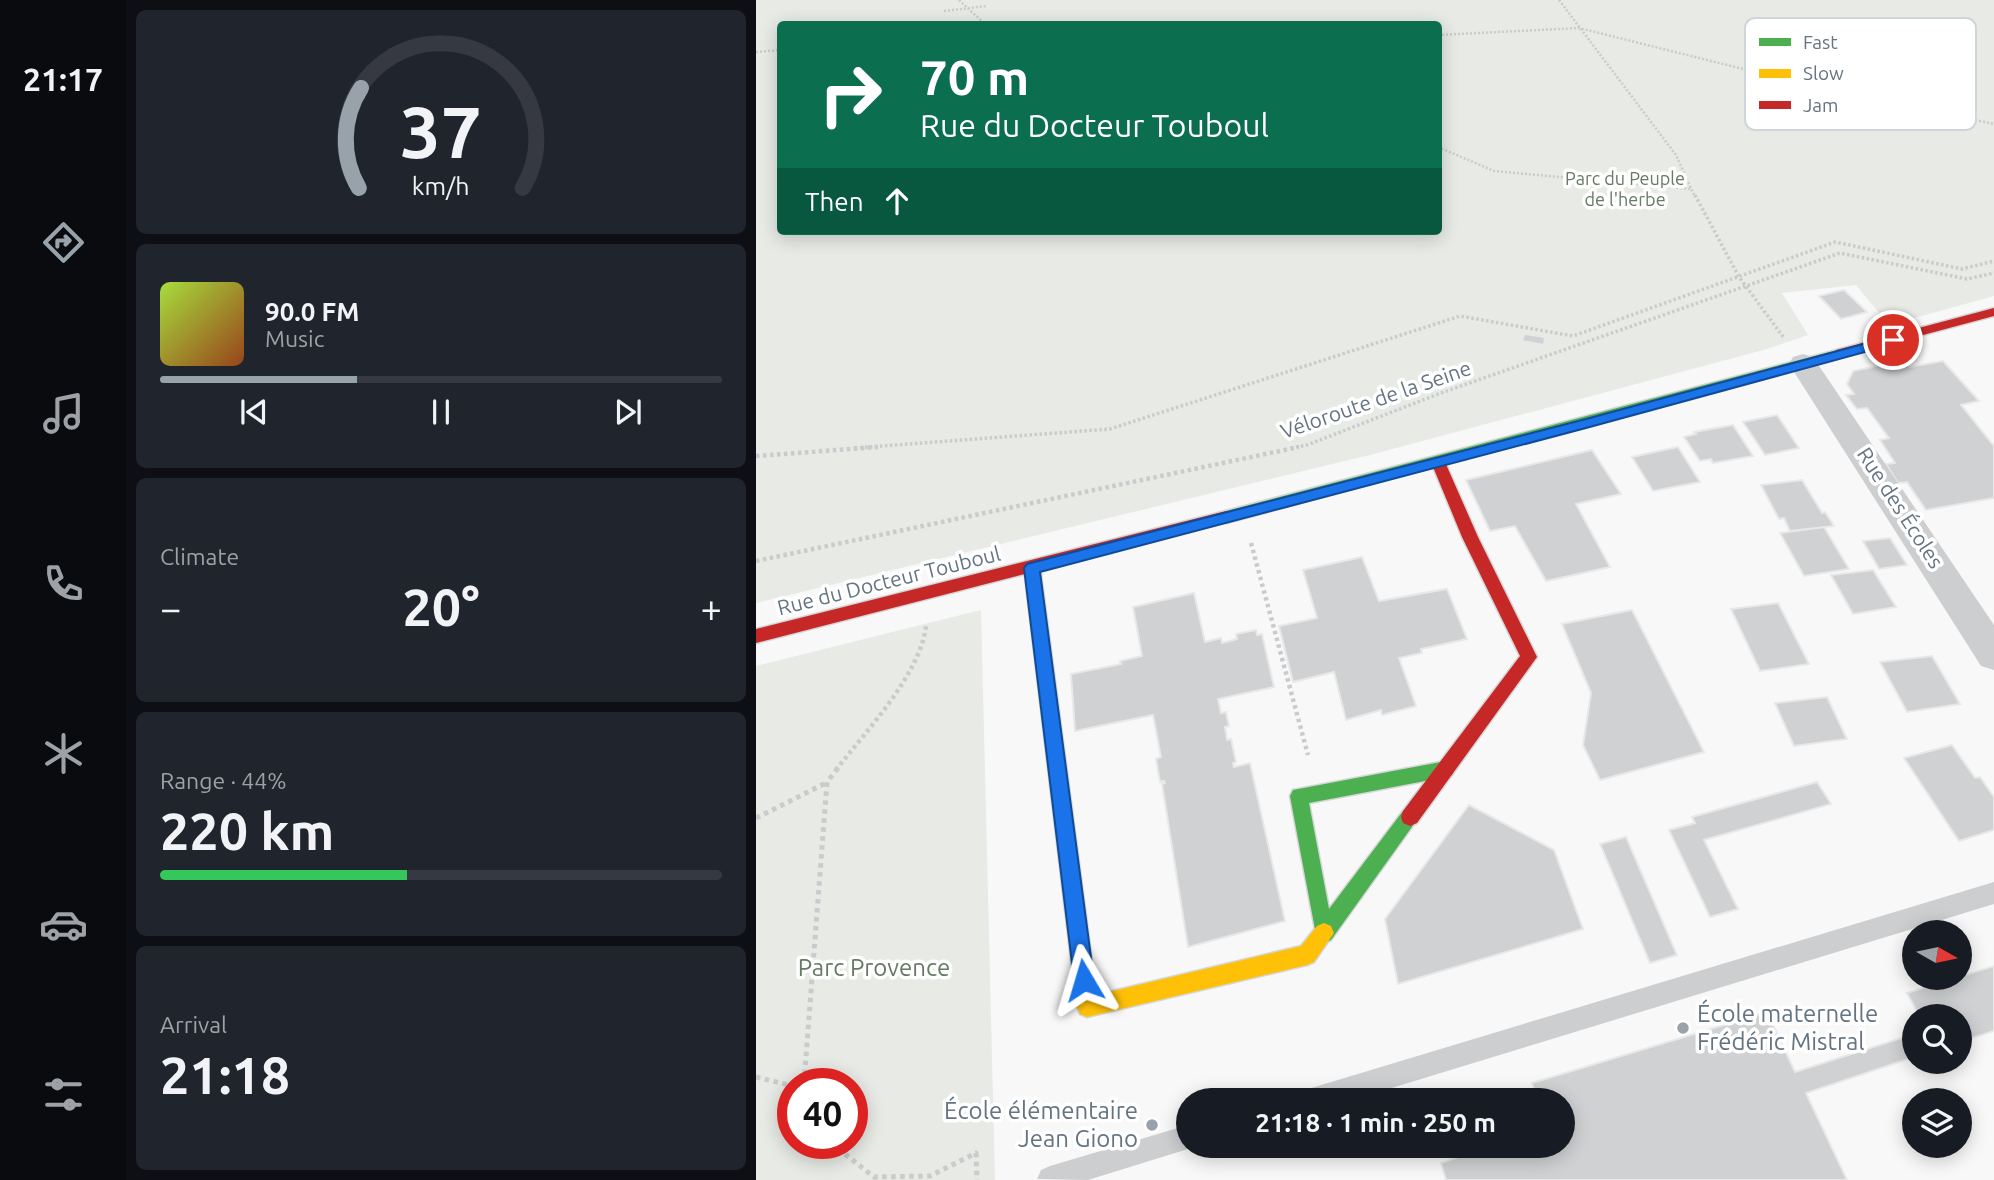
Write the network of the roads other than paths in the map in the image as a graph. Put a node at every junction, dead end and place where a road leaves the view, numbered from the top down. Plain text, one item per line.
1 (1994, 313) edge
2 (1803, 364) junction
3 (1438, 462) junction
4 (1032, 568) junction
5 (756, 636) edge
6 (1994, 655) edge
7 (1446, 769) junction
8 (1994, 893) edge
9 (1324, 933) junction
10 (1351, 1088) edge
11 (1176, 1141) edge
12 (1050, 1179) edge

1 - 2 street, Rue du Docteur Touboul
2 - 3 street, Rue du Docteur Touboul
2 - 6 street, Rue des Écoles
3 - 4 street, Rue du Docteur Touboul
3 - 7 street
4 - 5 street, Rue du Docteur Touboul
4 - 9 street
7 - 9 street
7 - 9 street
8 - 10 lane
11 - 12 lane

